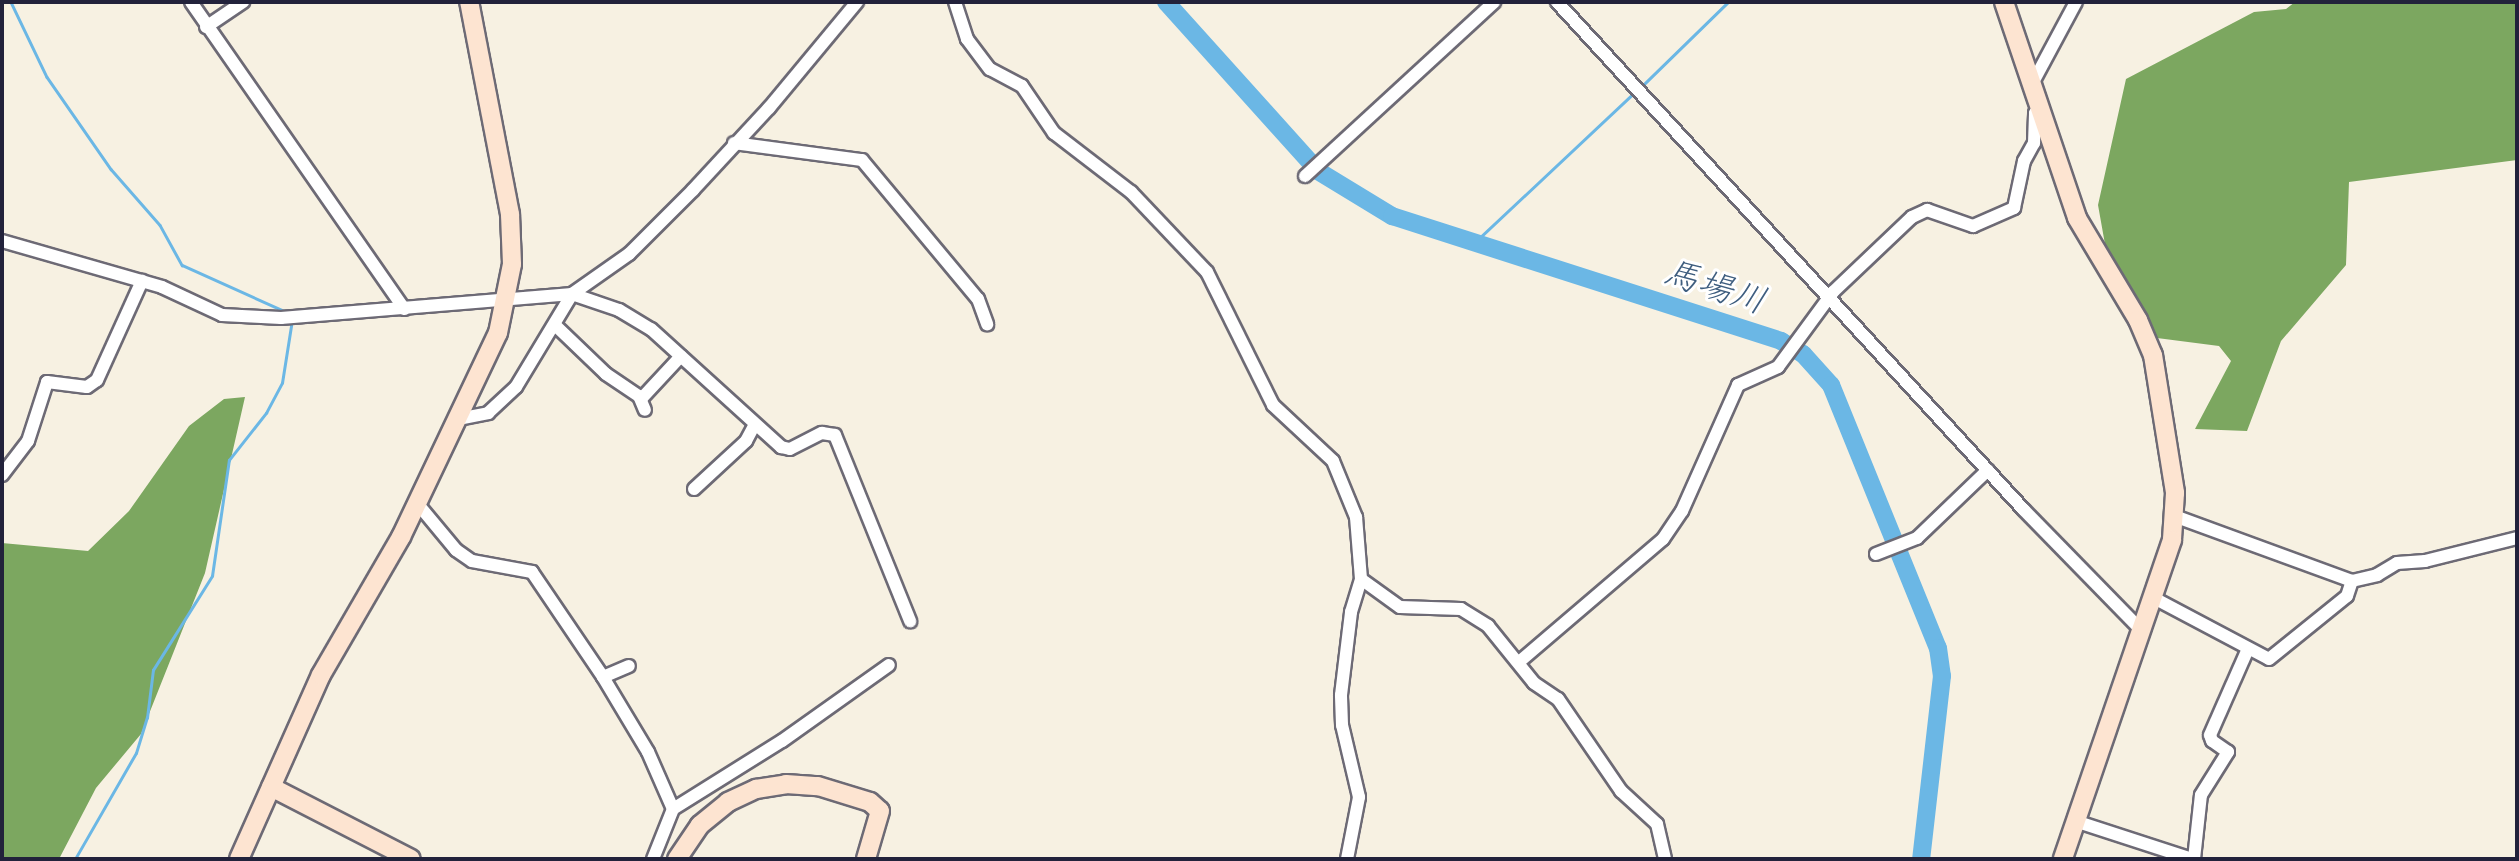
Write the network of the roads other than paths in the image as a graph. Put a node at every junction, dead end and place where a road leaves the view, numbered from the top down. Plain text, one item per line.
1 (191, 2) edge
2 (243, 2) edge
3 (469, 2) edge
4 (857, 2) edge
5 (955, 2) edge
6 (1494, 2) edge
7 (1557, 2) edge
8 (2004, 2) edge
9 (2076, 2) edge
10 (206, 27) junction
11 (2031, 86) junction
12 (2039, 107) junction
13 (734, 143) junction
14 (1305, 176) dead end
15 (2, 241) edge
16 (142, 281) junction
17 (572, 294) junction
18 (507, 298) junction
19 (1830, 299) junction
20 (404, 309) junction
21 (987, 324) dead end
22 (556, 326) junction
23 (681, 356) junction
24 (458, 419) junction
25 (755, 424) junction
26 (1988, 470) junction
27 (2, 475) edge
28 (694, 489) dead end
29 (418, 503) junction
30 (2177, 517) junction
31 (2517, 538) edge
32 (1876, 554) dead end
33 (1361, 579) junction
34 (2352, 581) junction
35 (2152, 597) junction
36 (910, 621) dead end
37 (2141, 630) junction
38 (2248, 649) junction
39 (1519, 662) junction
40 (889, 665) dead end
41 (629, 666) dead end
42 (603, 677) junction
43 (271, 787) junction
44 (673, 809) junction
45 (2075, 821) junction
46 (239, 859) edge
47 (411, 859) edge
48 (653, 859) edge
49 (677, 859) edge
50 (866, 859) edge
51 (1347, 859) edge
52 (1665, 859) edge
53 (2063, 859) edge
54 (2193, 859) edge

1 - 10 street
2 - 10 street
3 - 18 street
4 - 13 street
5 - 33 street
6 - 14 street
7 - 19 street
8 - 11 street
9 - 11 street
10 - 20 street
11 - 12 street
12 - 19 street
12 - 30 street
13 - 17 street
13 - 21 street
15 - 16 street
16 - 20 street
16 - 27 street
17 - 18 street
17 - 22 street
17 - 23 street
18 - 20 street
18 - 24 street
19 - 26 street
19 - 39 street
22 - 23 street
22 - 24 street
23 - 25 street
24 - 29 street
25 - 28 street
25 - 36 street
26 - 32 street
26 - 37 street
29 - 42 street
29 - 43 street
30 - 34 street
30 - 35 street
31 - 34 street
33 - 39 street
33 - 51 street
34 - 38 street
35 - 37 street
35 - 38 street
37 - 45 street
38 - 54 street
39 - 52 street
40 - 44 street
41 - 42 street
42 - 44 street
43 - 46 street
43 - 47 street
44 - 48 street
45 - 53 street
45 - 54 street
49 - 50 street

